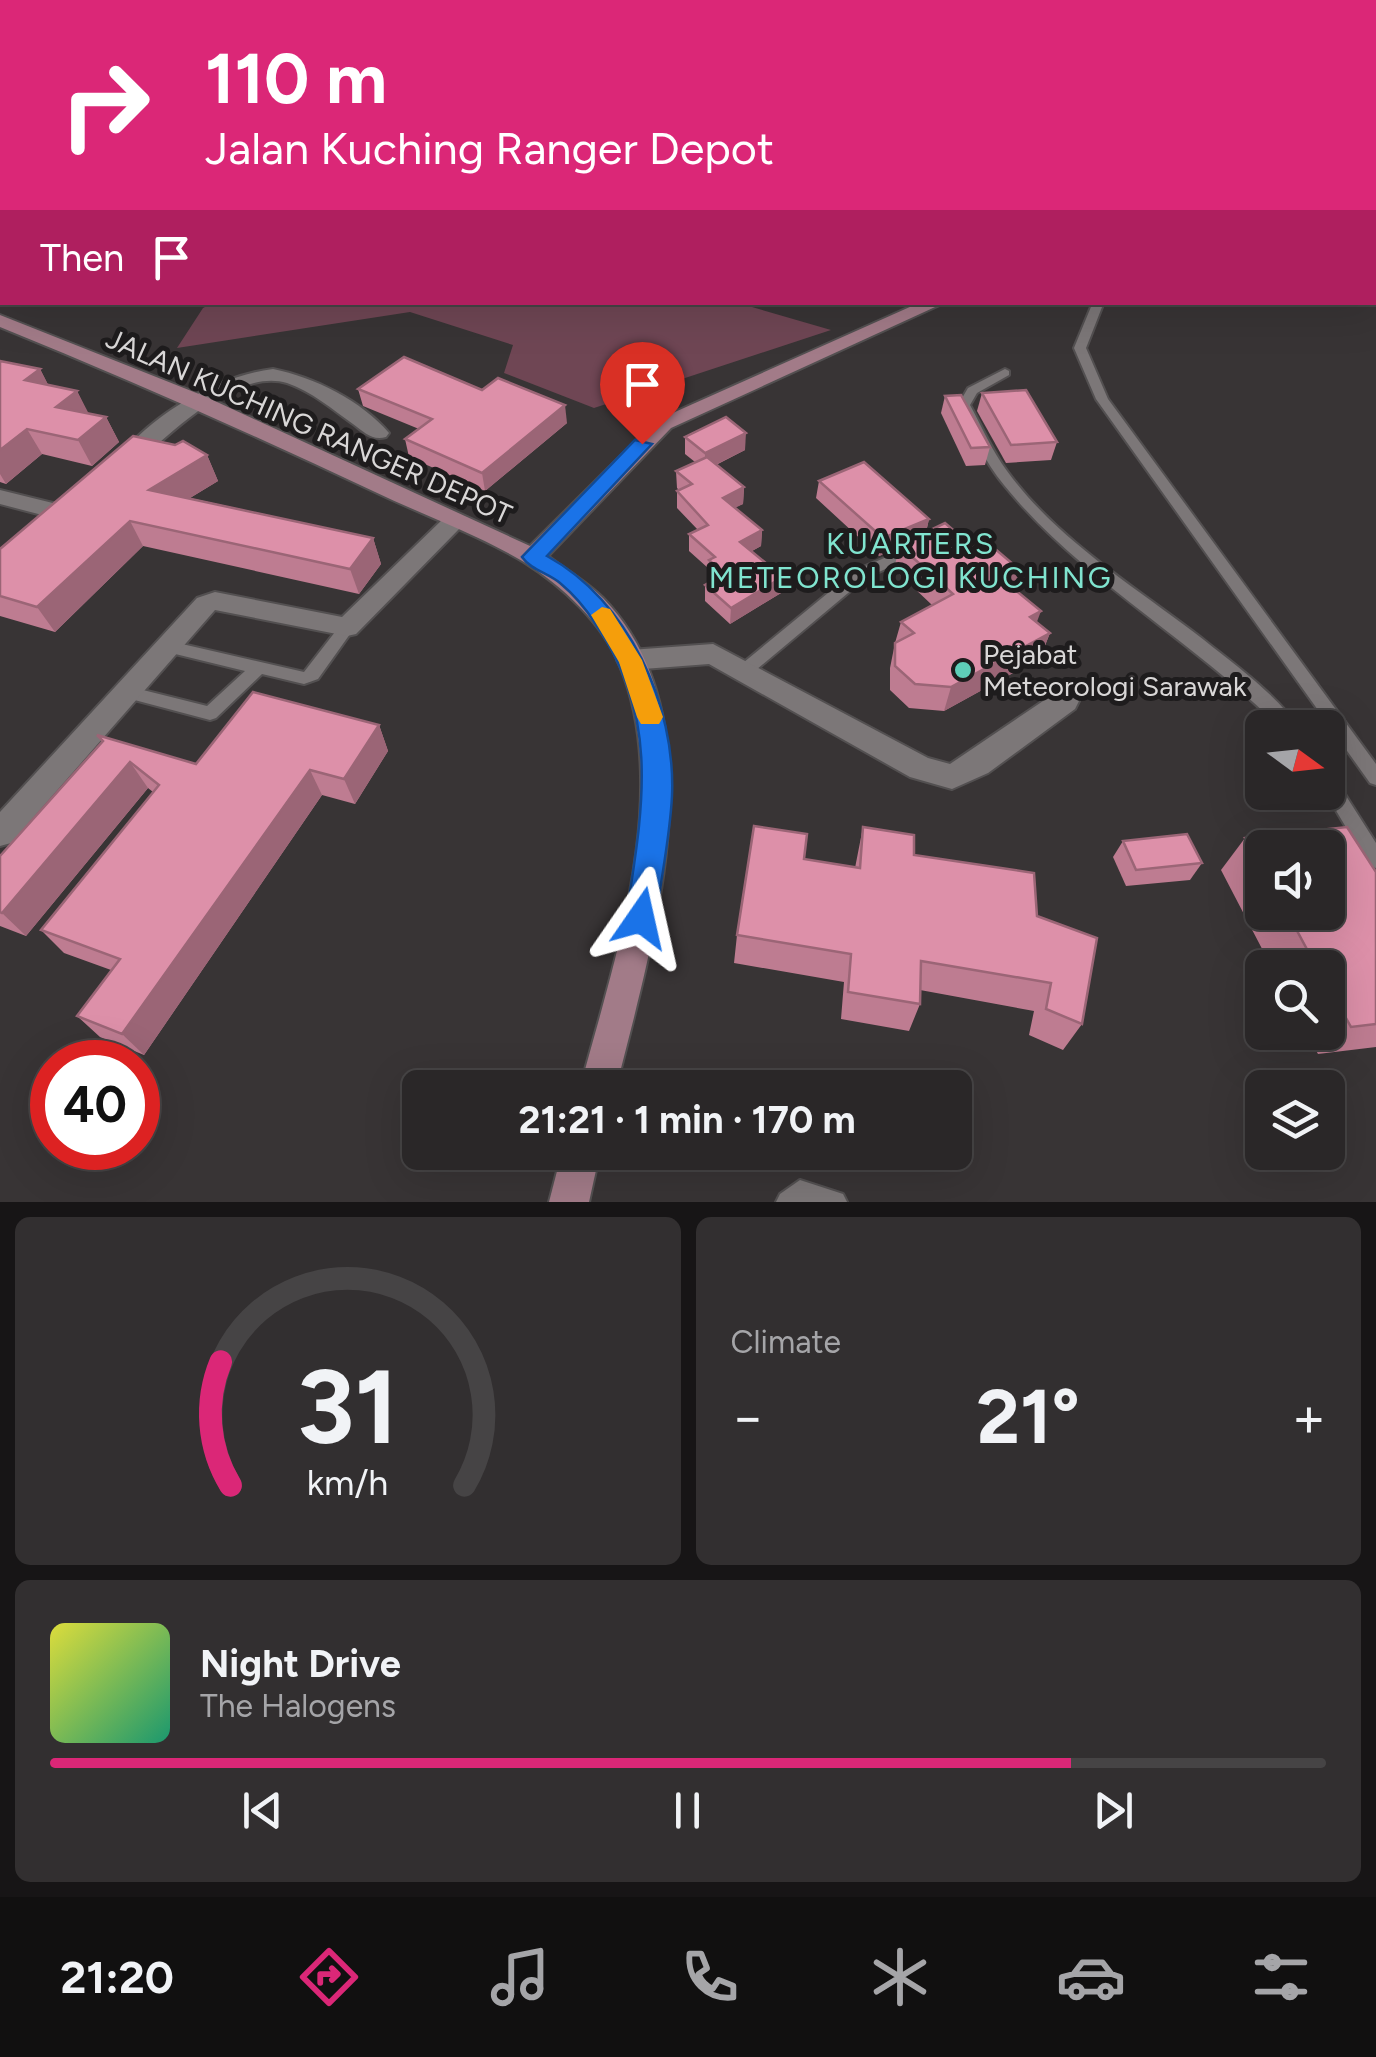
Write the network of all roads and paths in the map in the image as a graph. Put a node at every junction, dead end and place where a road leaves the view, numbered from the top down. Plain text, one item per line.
1 (930, 305) edge
2 (1098, 305) edge
3 (0, 320) edge
4 (1005, 373) dead end
5 (197, 400) junction
6 (379, 433) dead end
7 (109, 475) edge
8 (0, 497) edge
9 (452, 523) junction
10 (38, 538) edge
11 (930, 544) edge
12 (533, 557) junction
13 (347, 627) junction
14 (169, 648) junction
15 (630, 660) junction
16 (257, 670) junction
17 (744, 671) junction
18 (126, 692) junction
19 (1065, 701) dead end
20 (1275, 710) edge
21 (1376, 778) edge
22 (1345, 810) edge
23 (0, 833) edge
24 (1376, 860) edge
25 (603, 1070) edge
26 (577, 1170) edge
27 (569, 1202) edge
28 (788, 1202) edge
29 (835, 1202) edge

1 - 12 street, JALAN KUCHING RANGER DEPOT
2 - 21 lane
3 - 5 street, JALAN KUCHING RANGER DEPOT
4 - 20 lane
5 - 6 street
5 - 7 street
5 - 9 street, JALAN KUCHING RANGER DEPOT
8 - 10 street
9 - 12 street, JALAN KUCHING RANGER DEPOT
9 - 13 street
11 - 17 lane
12 - 15 street
13 - 14 street
13 - 16 lane
14 - 16 lane
14 - 18 street
15 - 17 street
15 - 25 street
16 - 18 lane
17 - 19 street
18 - 23 street
22 - 24 lane
26 - 27 street
28 - 29 lane

